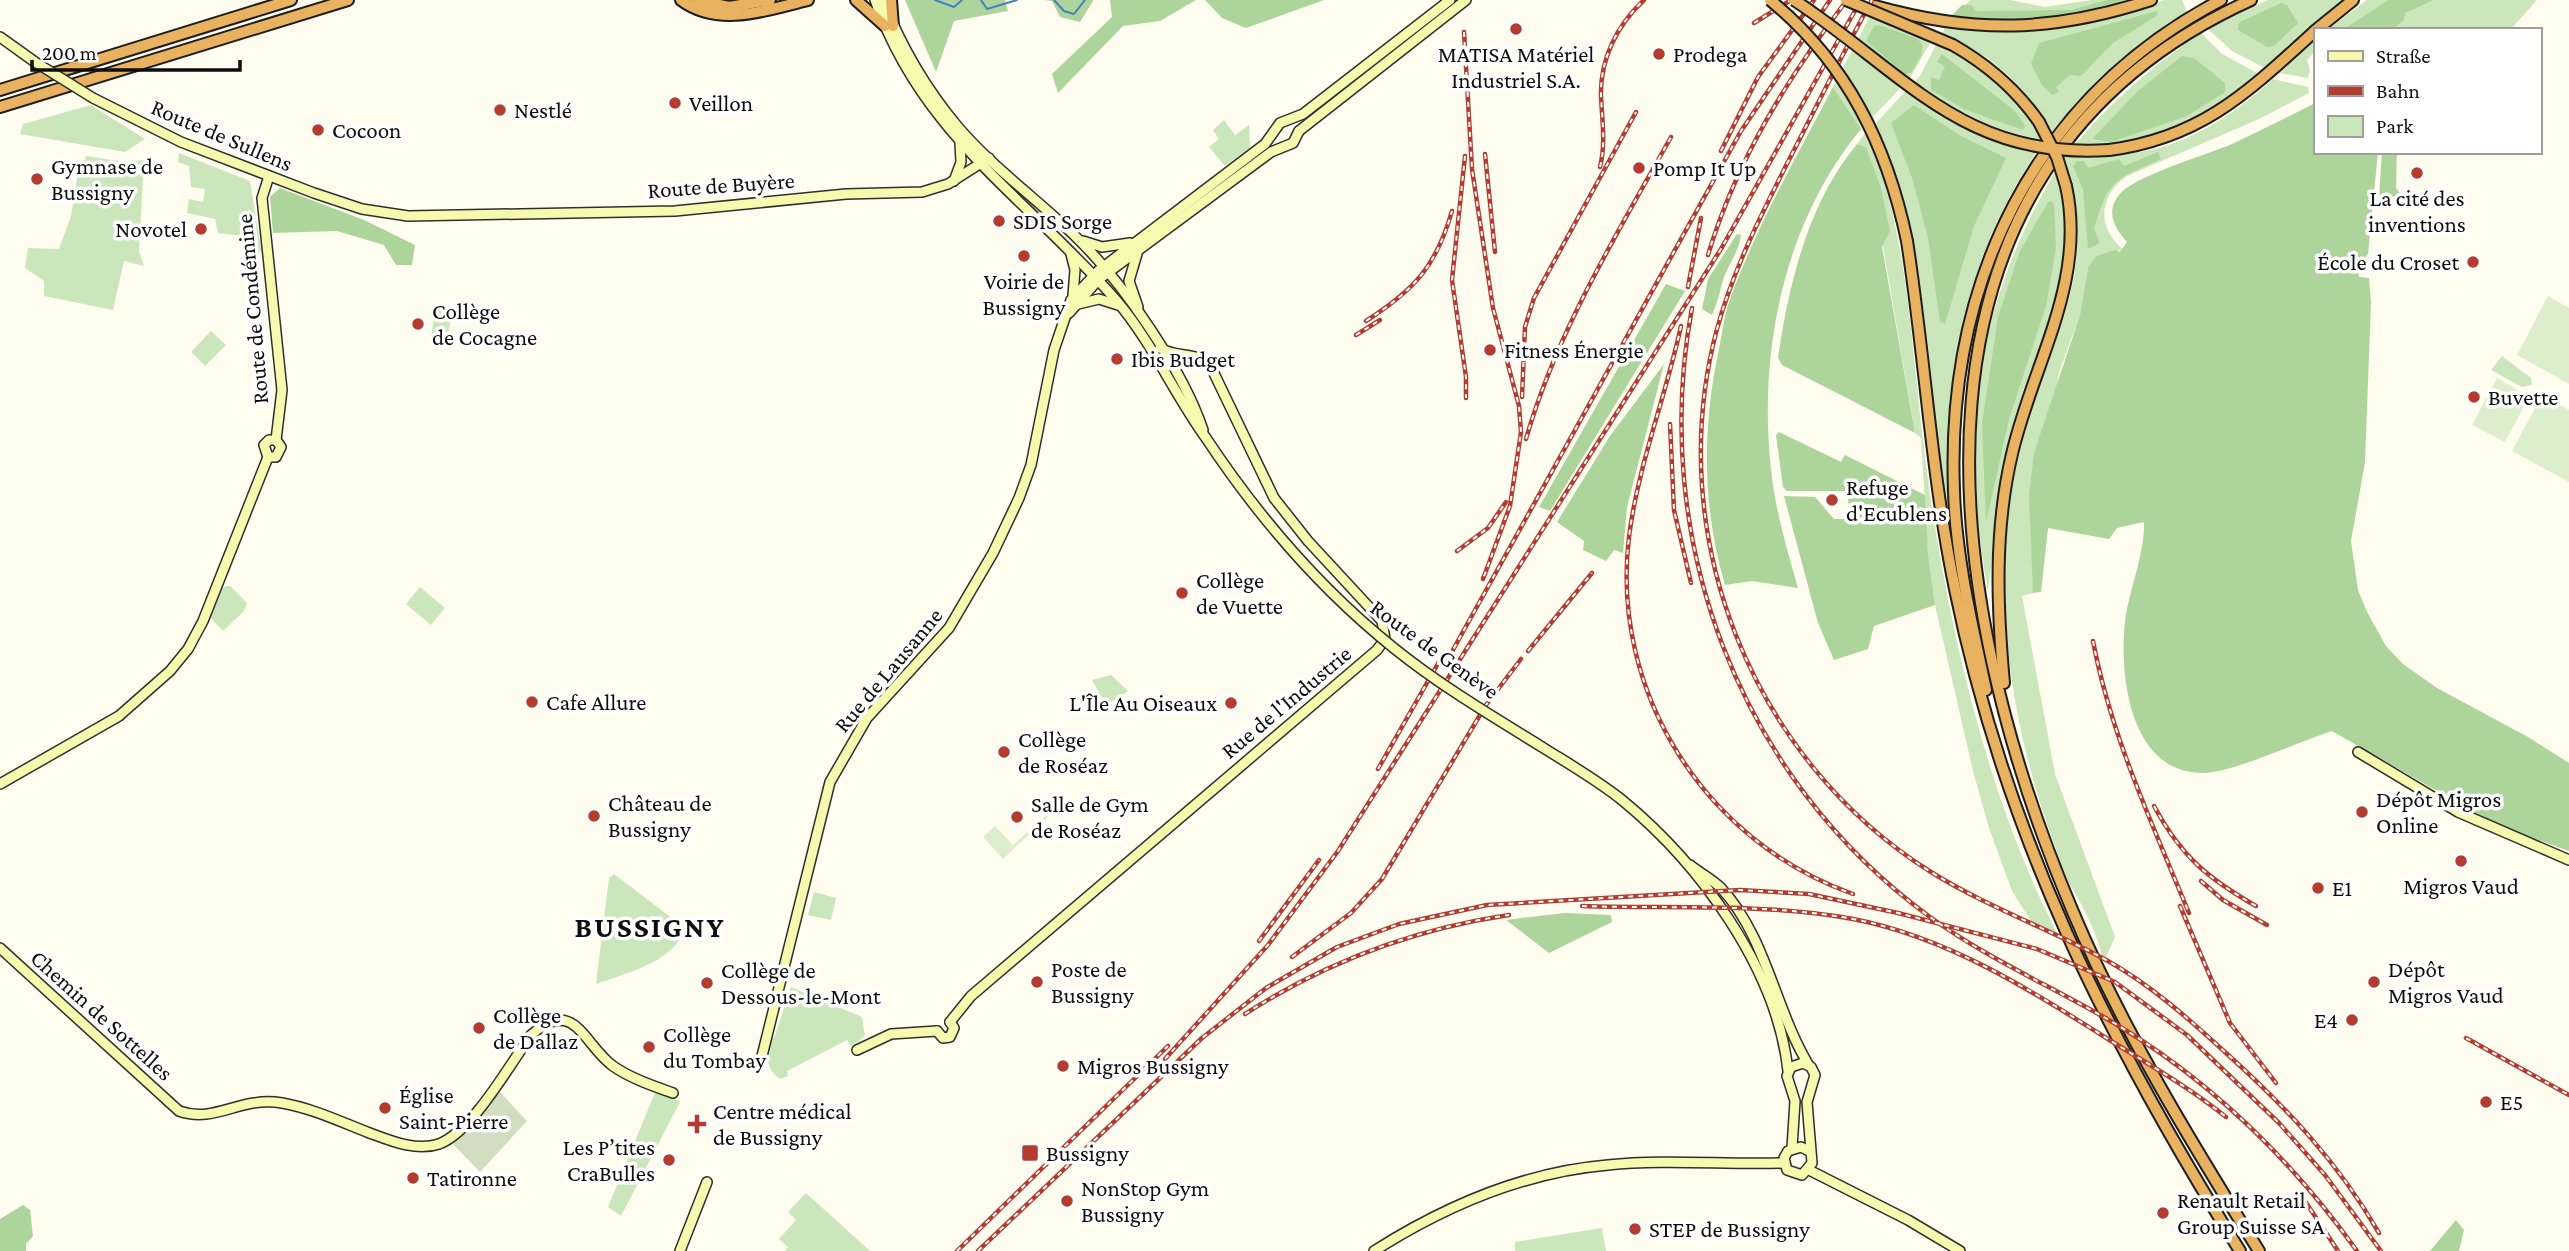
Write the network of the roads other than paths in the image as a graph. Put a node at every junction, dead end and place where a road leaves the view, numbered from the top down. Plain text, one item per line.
1 (291, 0) edge
2 (348, 0) edge
3 (681, 0) edge
4 (696, 0) edge
5 (770, 0) edge
6 (808, 0) edge
7 (856, 0) edge
8 (875, 0) edge
9 (883, 0) edge
10 (891, 0) edge
11 (1450, 0) edge
12 (1466, 0) edge
13 (1770, 0) edge
14 (1794, 0) edge
15 (1846, 0) edge
16 (1854, 0) edge
17 (2151, 0) edge
18 (2221, 0) edge
19 (2251, 0) edge
20 (2353, 0) edge
21 (889, 26) junction
22 (2318, 28) edge
23 (2314, 32) edge
24 (0, 37) edge
25 (0, 90) edge
26 (0, 107) edge
27 (1289, 121) junction
28 (1276, 131) junction
29 (1299, 131) junction
30 (960, 143) junction
31 (1284, 144) junction
32 (989, 158) junction
33 (979, 165) junction
34 (268, 176) junction
35 (954, 181) junction
36 (447, 215) joint
37 (1078, 239) junction
38 (1136, 242) junction
39 (1069, 249) junction
40 (1138, 253) junction
41 (1107, 270) junction
42 (1096, 278) junction
43 (1073, 302) junction
44 (1124, 309) junction
45 (1158, 344) junction
46 (1197, 356) junction
47 (1178, 375) junction
48 (1206, 438) junction
49 (2009, 724) junction
50 (2358, 752) dead end
51 (2007, 781) junction
52 (0, 784) edge
53 (1676, 853) junction
54 (2569, 860) edge
55 (0, 947) edge
56 (950, 1022) junction
57 (937, 1031) junction
58 (857, 1050) dead end
59 (762, 1056) dead end
60 (1808, 1064) junction
61 (1788, 1071) junction
62 (1812, 1086) junction
63 (1792, 1087) junction
64 (673, 1093) dead end
65 (1792, 1148) junction
66 (1809, 1152) junction
67 (1784, 1163) junction
68 (1809, 1171) junction
69 (707, 1182) dead end
70 (680, 1251) edge
71 (1374, 1251) edge
72 (1960, 1251) edge
73 (2240, 1251) edge
74 (2259, 1251) edge

1 - 25 highway
2 - 26 highway
3 - 6 highway
4 - 5 highway
7 - 21 highway
8 - 21 main road
9 - 21 main road
10 - 21 highway
11 - 27 main road
12 - 29 main road
13 - 51 highway, bridge
14 - 23 highway, bridge
15 - 49 highway, bridge
16 - 17 highway
18 - 51 highway
19 - 49 highway
20 - 22 highway
21 - 30 main road, Route de Genève
21 - 32 main road, Route de Genève
24 - 34 main road, Route de Sullens, bridge
27 - 28 main road
27 - 29 main road
28 - 31 main road
28 - 38 main road
29 - 31 main road
30 - 33 main road, Route de Genève
30 - 35 main road
31 - 40 main road
32 - 33 main road, Route de Buyère
32 - 37 main road, Route de Genève
33 - 35 main road, Route de Buyère
33 - 39 main road, Route de Genève
34 - 36 main road, Route de Sullens
34 - 52 main road, Route de Condémine
35 - 36 main road, Route de Buyère
37 - 38 main road
37 - 41 main road, Route de Genève
38 - 41 main road
39 - 42 main road, Route de Genève
39 - 43 main road
40 - 41 main road
40 - 45 main road
41 - 42 main road, Rue de Lausanne
41 - 45 main road, Route de Genève
42 - 43 main road, Rue de Lausanne
42 - 44 main road, Route de Genève
43 - 44 main road
43 - 59 main road, Rue de Lausanne
44 - 48 main road, Route de Genève
45 - 46 main road
45 - 47 main road, Route de Genève
46 - 47 main road
46 - 56 main road, Rue de l'Industrie
47 - 48 main road, Route de Genève
48 - 53 main road, Route de Genève, bridge
49 - 74 highway
50 - 54 main road
51 - 73 highway
53 - 60 main road, Route de Genève
53 - 61 main road, Route de Genève
55 - 64 main road, Chemin de Sottelles
56 - 57 main road
56 - 57 main road
57 - 58 main road
60 - 61 main road
60 - 62 main road
61 - 63 main road
62 - 63 main road
62 - 66 main road
63 - 65 main road
65 - 66 main road
65 - 67 main road
66 - 68 main road
67 - 68 main road
67 - 71 main road
68 - 72 main road
69 - 70 main road

